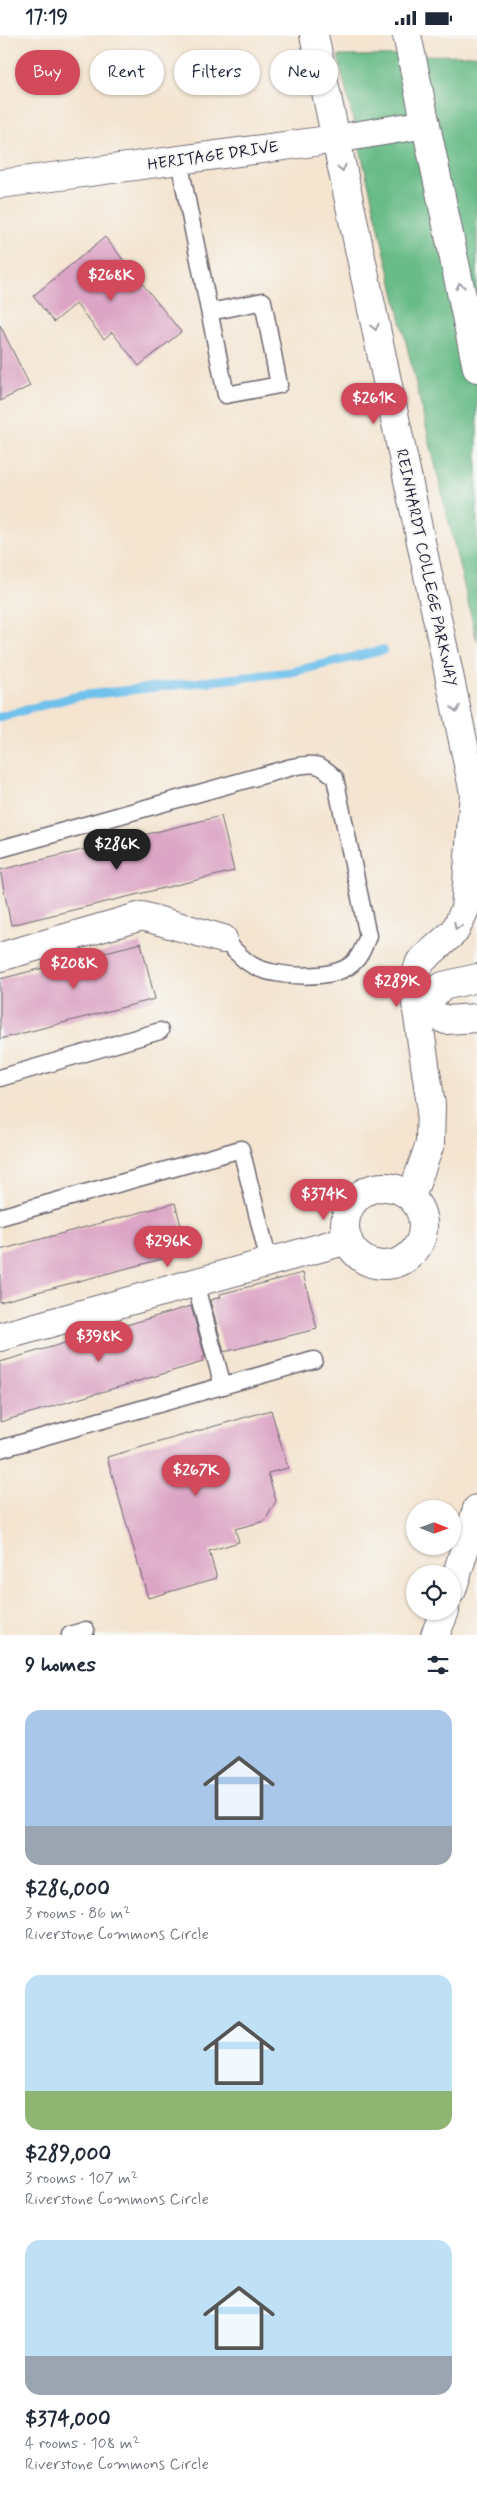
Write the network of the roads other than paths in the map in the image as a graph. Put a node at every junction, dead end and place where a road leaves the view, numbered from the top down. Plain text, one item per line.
1 (314, 35) edge
2 (407, 35) edge
3 (426, 124) junction
4 (336, 139) junction
5 (179, 160) junction
6 (0, 184) edge
7 (210, 311) junction
8 (477, 368) edge
9 (475, 799) edge
10 (0, 849) edge
11 (223, 939) joint
12 (0, 957) edge
13 (477, 978) edge
14 (419, 1008) junction
15 (477, 1018) edge
16 (160, 1031) dead end
17 (0, 1078) edge
18 (411, 1197) junction
19 (0, 1217) edge
20 (348, 1240) junction
21 (269, 1262) junction
22 (195, 1283) junction
23 (0, 1337) edge
24 (314, 1360) dead end
25 (223, 1386) junction
26 (0, 1449) edge
27 (477, 1509) edge
28 (460, 1565) edge
29 (441, 1620) edge
30 (86, 1630) dead end
31 (70, 1635) edge
32 (435, 1635) edge

1 - 4 street, REINHARDT COLLEGE PARKWAY
2 - 3 street
3 - 4 street, HERITAGE DRIVE
8 -> 3 street
4 - 5 street, HERITAGE DRIVE
4 -> 9 street, REINHARDT COLLEGE PARKWAY
5 - 6 street, HERITAGE DRIVE
5 - 7 lane
7 - 7 lane
9 -> 14 street, REINHARDT COLLEGE PARKWAY
10 - 11 lane
11 - 12 street
13 - 14 street
14 - 15 street
14 - 18 street, REINHARDT COLLEGE PARKWAY
16 - 17 lane
18 - 20 street
18 - 20 street
19 - 21 lane
20 - 21 street
21 - 22 street
22 - 23 street
22 - 25 lane
24 - 25 lane
25 - 26 lane
27 - 28 street
29 - 32 street
30 - 31 lane

